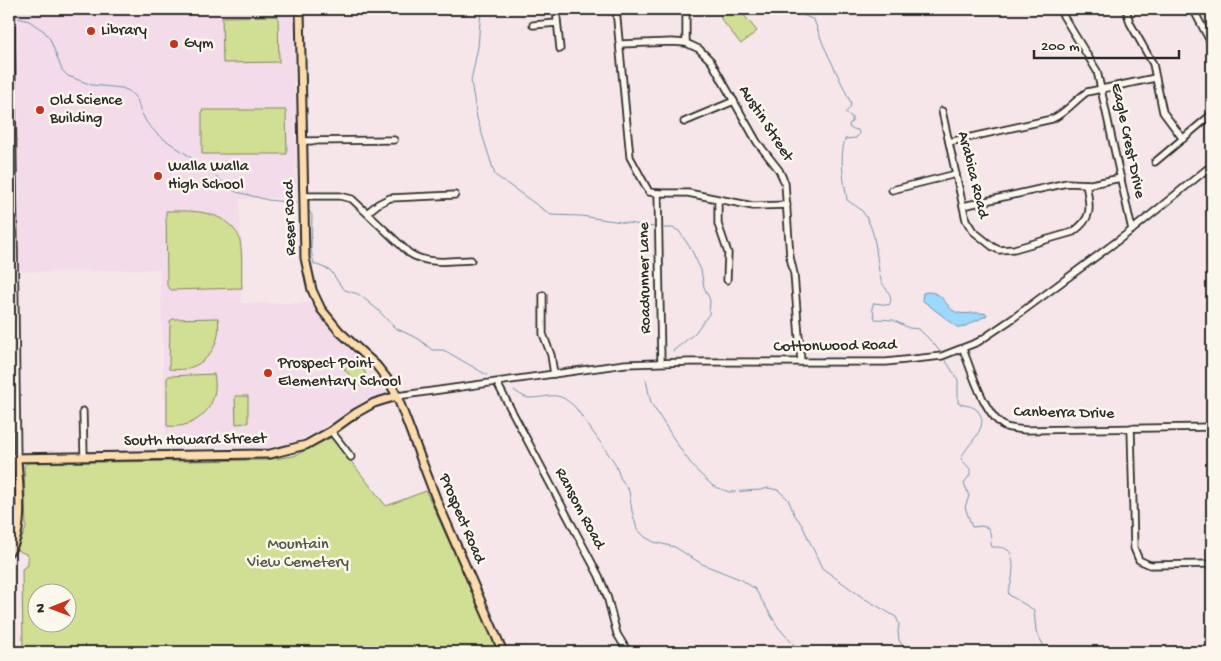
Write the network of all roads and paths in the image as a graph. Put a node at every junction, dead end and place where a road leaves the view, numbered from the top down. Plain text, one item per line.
1 (12, 9) edge
2 (300, 9) edge
3 (556, 9) edge
4 (616, 9) edge
5 (686, 9) edge
6 (1059, 9) edge
7 (1126, 9) edge
8 (1193, 9) edge
9 (557, 23) junction
10 (533, 25) dead end
11 (686, 43) junction
12 (620, 44) junction
13 (1212, 45) edge
14 (560, 49) dead end
15 (1155, 78) junction
16 (1102, 89) junction
17 (734, 101) junction
18 (942, 111) dead end
19 (1212, 114) edge
20 (684, 122) dead end
21 (1183, 139) junction
22 (394, 140) dead end
23 (303, 142) junction
24 (949, 142) junction
25 (11, 159) edge
26 (1155, 162) dead end
27 (1212, 165) edge
28 (956, 174) junction
29 (1121, 178) junction
30 (1086, 184) junction
31 (892, 190) dead end
32 (658, 193) junction
33 (455, 195) dead end
34 (304, 196) junction
35 (718, 200) junction
36 (787, 205) junction
37 (963, 206) junction
38 (368, 212) junction
39 (1132, 230) junction
40 (472, 260) dead end
41 (727, 280) dead end
42 (542, 295) dead end
43 (963, 349) junction
44 (661, 362) junction
45 (801, 362) junction
46 (554, 374) junction
47 (497, 383) junction
48 (397, 396) junction
49 (84, 411) dead end
50 (1131, 428) junction
51 (1212, 428) edge
52 (331, 431) junction
53 (84, 456) junction
54 (352, 456) dead end
55 (9, 458) edge
56 (17, 458) junction
57 (9, 552) edge
58 (1212, 564) edge
59 (503, 652) edge
60 (628, 652) edge

1 - 25 street
2 - 23 main road, Reser Road
3 - 9 street
4 - 12 street
5 - 11 street
6 - 16 street, Eagle Crest Drive
7 - 15 street
8 - 13 street
9 - 10 street
9 - 14 street
11 - 12 street
11 - 17 street, Austin Street
12 - 32 street
15 - 16 street
15 - 21 street
16 - 24 street
16 - 29 street, Eagle Crest Drive
17 - 20 street
17 - 36 street, Austin Street
18 - 24 street, Arabica Road
19 - 21 street
21 - 26 street
22 - 23 street
23 - 34 main road, Reser Road
24 - 28 street, Arabica Road
25 - 56 street
27 - 39 street, Cottonwood Road
28 - 31 street
28 - 37 street, Arabica Road
29 - 30 street
29 - 39 street, Eagle Crest Drive
30 - 37 street
30 - 37 street, Arabica Road
32 - 35 street
32 - 44 street, Roadrunner Lane
33 - 38 street
34 - 38 street
34 - 48 main road, Reser Road
35 - 36 street
35 - 41 street
36 - 45 street, Austin Street
38 - 40 street
39 - 43 street, Cottonwood Road
42 - 46 street
43 - 45 street, Cottonwood Road
43 - 50 street, Canberra Drive
44 - 45 street, Cottonwood Road
44 - 46 street, Cottonwood Road
46 - 47 street, Cottonwood Road
47 - 48 street, Cottonwood Road
47 - 60 street, Ransom Road
48 - 52 main road, South Howard Street
48 - 59 main road, Prospect Road
49 - 53 street
50 - 51 street, Canberra Drive
50 - 58 street
52 - 53 main road, South Howard Street
52 - 54 street
53 - 56 main road, South Howard Street
55 - 56 main road, South Howard Street
56 - 57 main road

